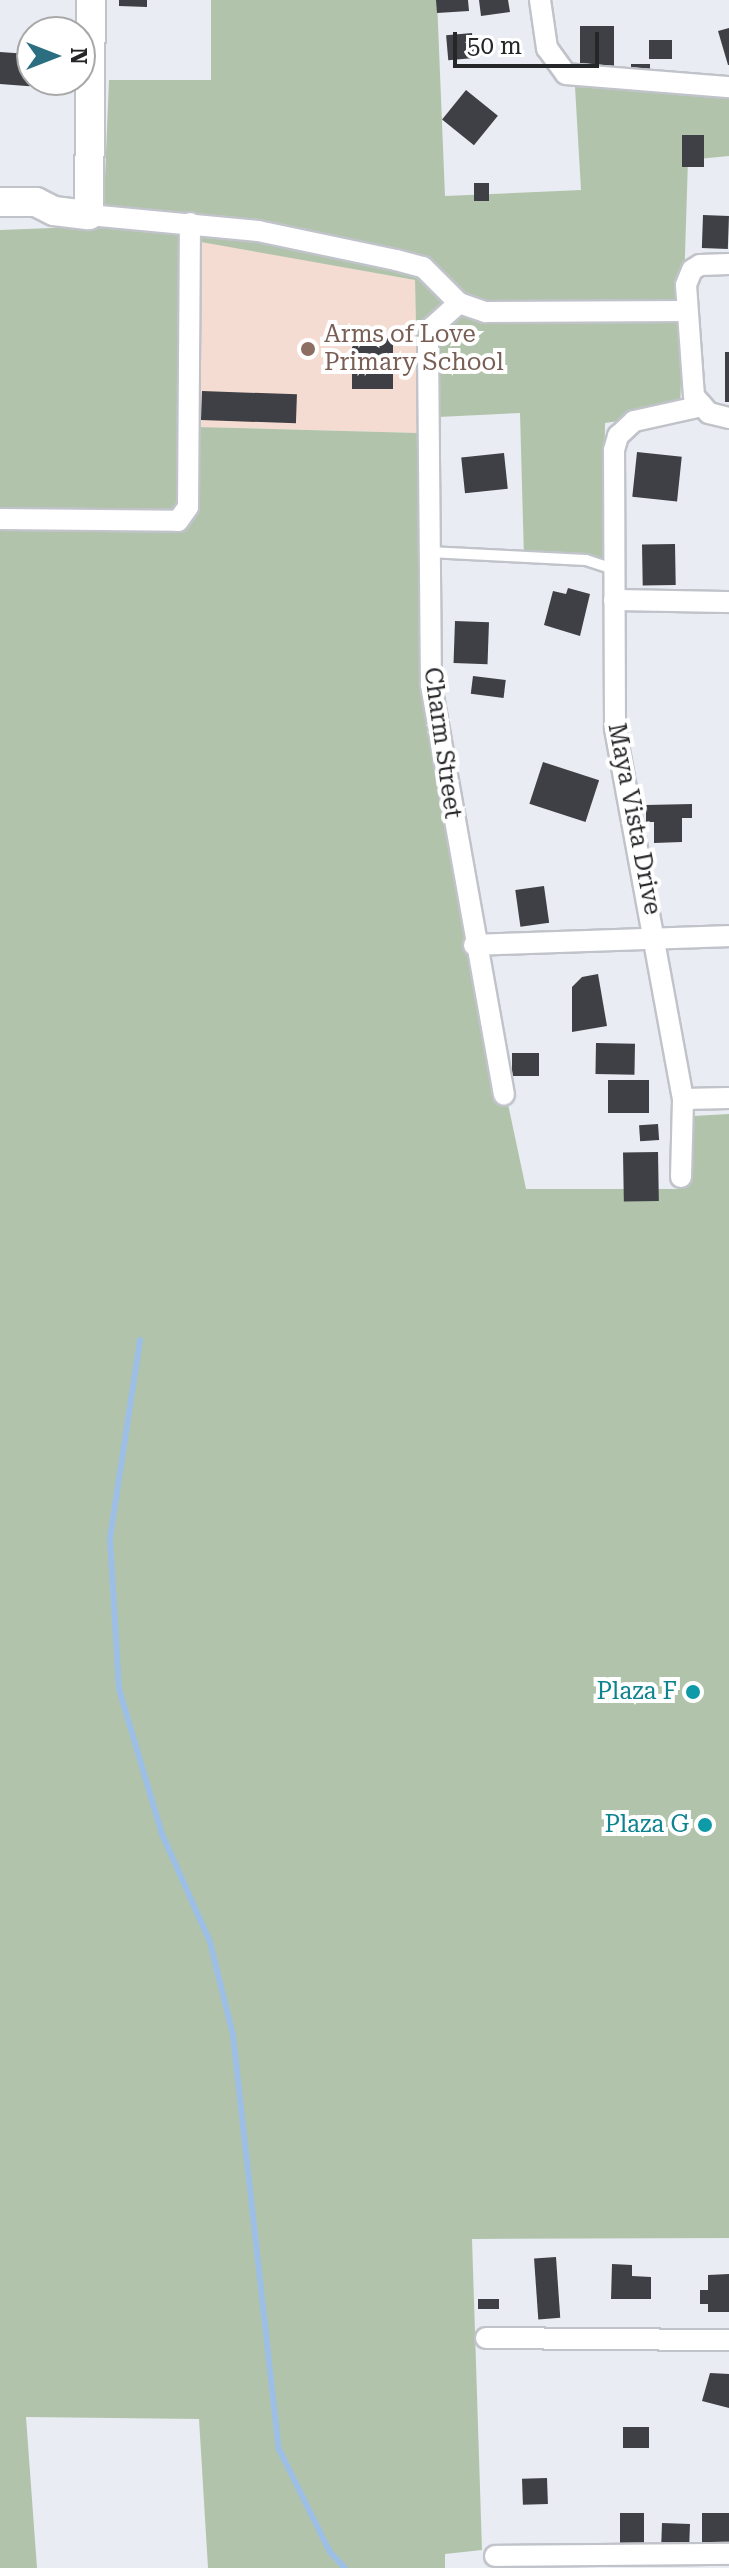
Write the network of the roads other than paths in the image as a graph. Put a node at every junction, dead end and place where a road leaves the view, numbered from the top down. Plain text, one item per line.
1 (91, 0) edge
2 (540, 0) edge
3 (729, 87) edge
4 (0, 202) edge
5 (54, 211) junction
6 (89, 215) junction
7 (0, 220) edge
8 (190, 223) junction
9 (729, 264) edge
10 (459, 303) junction
11 (687, 311) junction
12 (702, 406) junction
13 (729, 418) edge
14 (0, 519) edge
15 (429, 552) junction
16 (613, 569) junction
17 (614, 600) junction
18 (729, 602) edge
19 (656, 935) junction
20 (729, 936) edge
21 (474, 945) junction
22 (504, 1095) dead end
23 (729, 1098) edge
24 (683, 1099) junction
25 (681, 1177) dead end
26 (486, 2338) dead end
27 (729, 2340) edge
28 (729, 2554) edge
29 (495, 2556) dead end

1 - 6 street
2 - 3 street
4 - 5 street
5 - 6 street
5 - 7 street
6 - 8 street
8 - 10 street
8 - 14 street
9 - 11 street
10 - 11 street
10 - 15 street, Charm Street
11 - 12 street
12 - 13 street
12 - 16 street, Maya Vista Drive
15 - 16 lane
15 - 21 street, Charm Street
16 - 17 street, Maya Vista Drive
17 - 18 street
17 - 19 street, Maya Vista Drive
19 - 20 street
19 - 21 street
19 - 24 street, Maya Vista Drive
21 - 22 street, Charm Street
23 - 24 street
24 - 25 street, Maya Vista Drive
26 - 27 street
28 - 29 street

